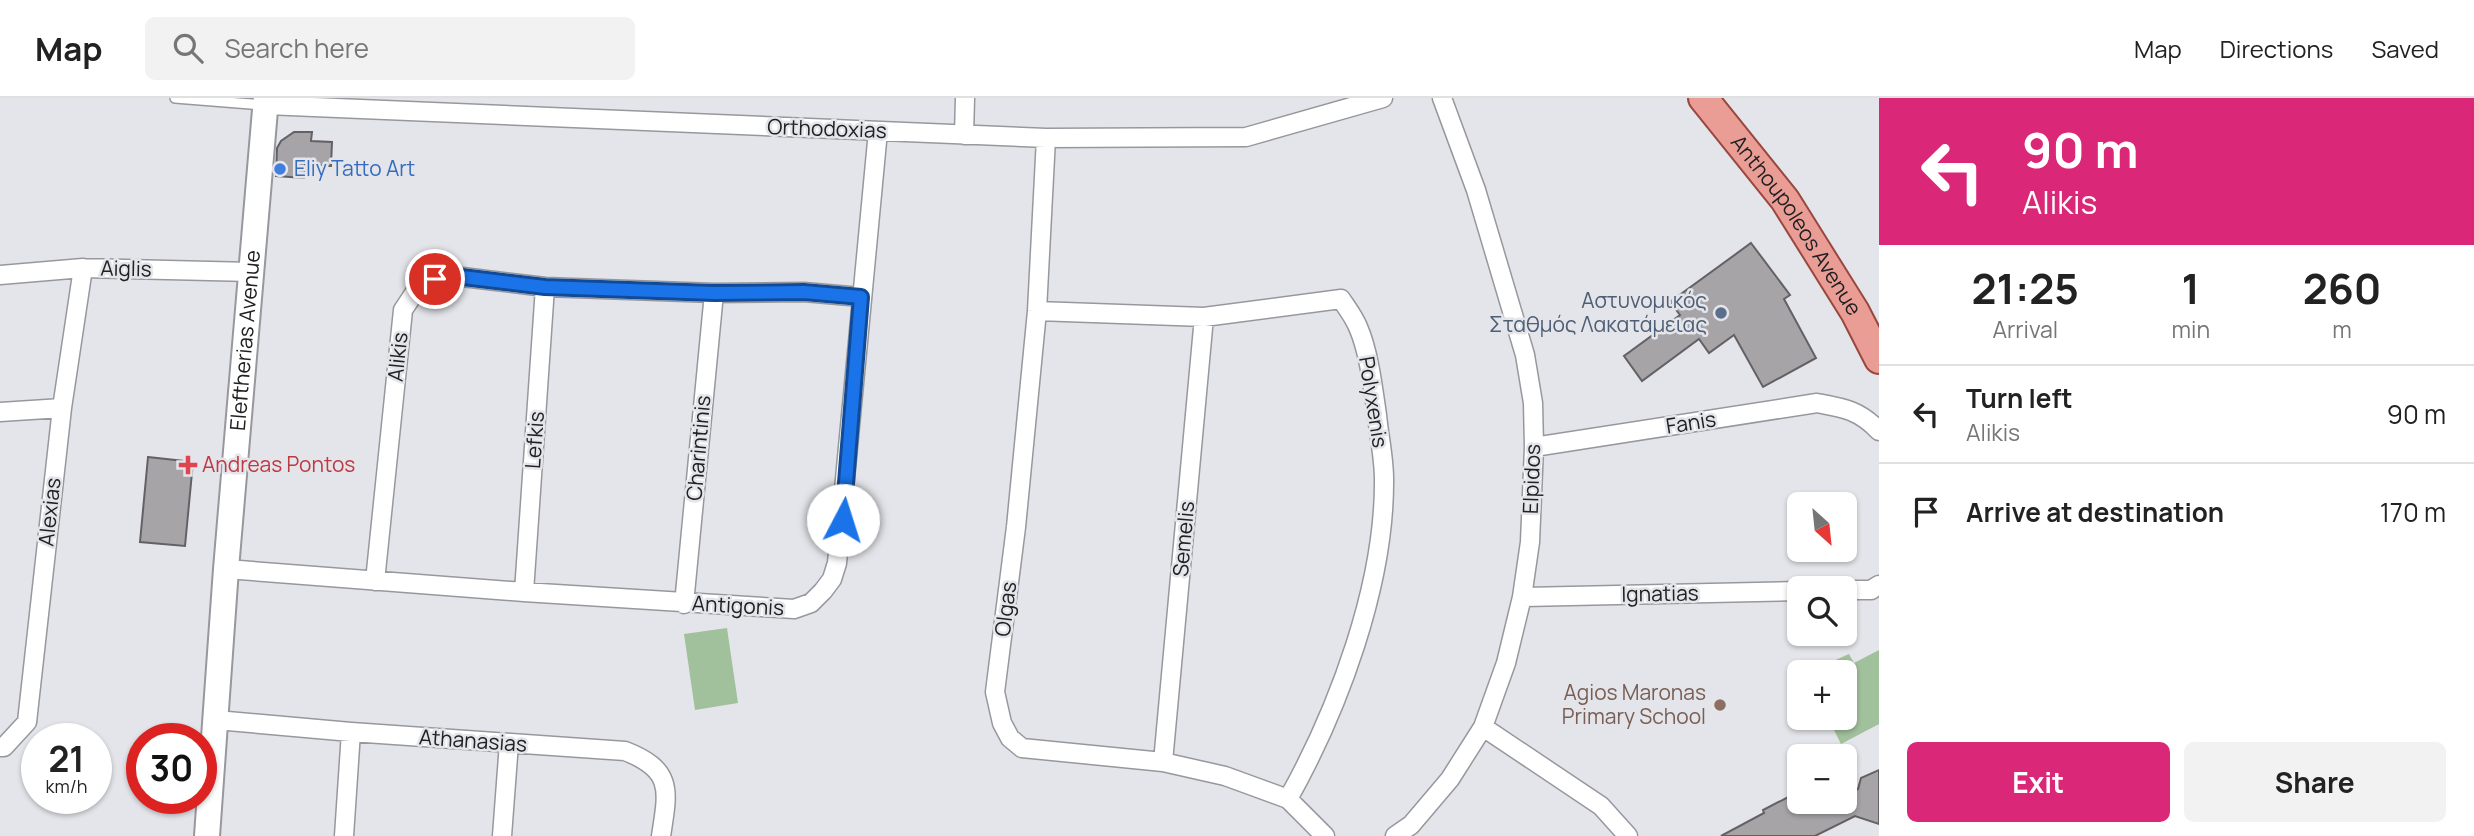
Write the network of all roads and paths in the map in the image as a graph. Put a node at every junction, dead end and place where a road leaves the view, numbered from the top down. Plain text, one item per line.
1 (175, 98) edge
2 (965, 98) edge
3 (1383, 98) edge
4 (1442, 98) edge
5 (1703, 98) edge
6 (266, 102) edge
7 (295, 102) edge
8 (453, 106) edge
9 (878, 131) junction
10 (964, 135) junction
11 (1046, 138) junction
12 (83, 268) junction
13 (252, 272) junction
14 (0, 275) edge
15 (545, 287) junction
16 (714, 293) junction
17 (861, 297) junction
18 (1037, 311) junction
19 (1204, 317) junction
20 (1879, 359) edge
21 (62, 408) junction
22 (0, 412) edge
23 (1879, 431) edge
24 (1534, 447) junction
25 (226, 569) junction
26 (375, 581) junction
27 (1875, 587) edge
28 (1857, 589) edge
29 (1787, 591) edge
30 (524, 593) junction
31 (1522, 597) junction
32 (684, 604) junction
33 (216, 720) junction
34 (1483, 727) junction
35 (351, 732) junction
36 (509, 743) junction
37 (2, 747) edge
38 (1163, 762) junction
39 (1288, 799) junction
40 (1415, 831) edge
41 (207, 836) edge
42 (344, 836) edge
43 (502, 836) edge
44 (661, 836) edge
45 (1325, 836) edge
46 (1395, 836) edge
47 (1628, 836) edge

1 - 6 lane
2 - 10 street
3 - 11 street, Orthodoxias
4 - 24 street, Elpidos
5 - 20 main road, Anthoupoleos Avenue
6 - 7 street, Orthodoxias
6 - 13 main road, Eleftherias Avenue
7 - 8 street, Orthodoxias
8 - 9 street, Orthodoxias
9 - 10 street, Orthodoxias
9 - 17 street, Antigonis
10 - 11 street, Orthodoxias
11 - 18 street, Olgas
12 - 13 street, Aiglis
12 - 14 street, Aiglis
12 - 21 street, Alexias
13 - 25 main road, Eleftherias Avenue
15 - 16 street, Alikis
15 - 26 street, Alikis
15 - 30 street, Lefkis
16 - 17 street, Alikis
16 - 32 street, Charintinis
17 - 32 street, Antigonis
18 - 19 street, Polyxenis
18 - 38 street, Olgas
19 - 38 street, Semelis
19 - 39 street, Polyxenis
21 - 22 street
21 - 37 street, Alexias
23 - 24 street, Fanis
24 - 31 street, Elpidos
25 - 26 street, Antigonis
25 - 33 main road, Eleftherias Avenue
26 - 30 street, Antigonis
27 - 28 street
29 - 31 street, Ignatias
30 - 32 street, Antigonis
31 - 34 street, Elpidos
33 - 35 street, Athanasias
33 - 41 main road, Eleftherias Avenue
34 - 40 street, Elpidos
34 - 47 street
35 - 36 street, Athanasias
35 - 42 street
36 - 43 street
36 - 44 street, Athanasias
38 - 39 street, Olgas
39 - 45 street, Olgas
40 - 46 street, Elpidos

